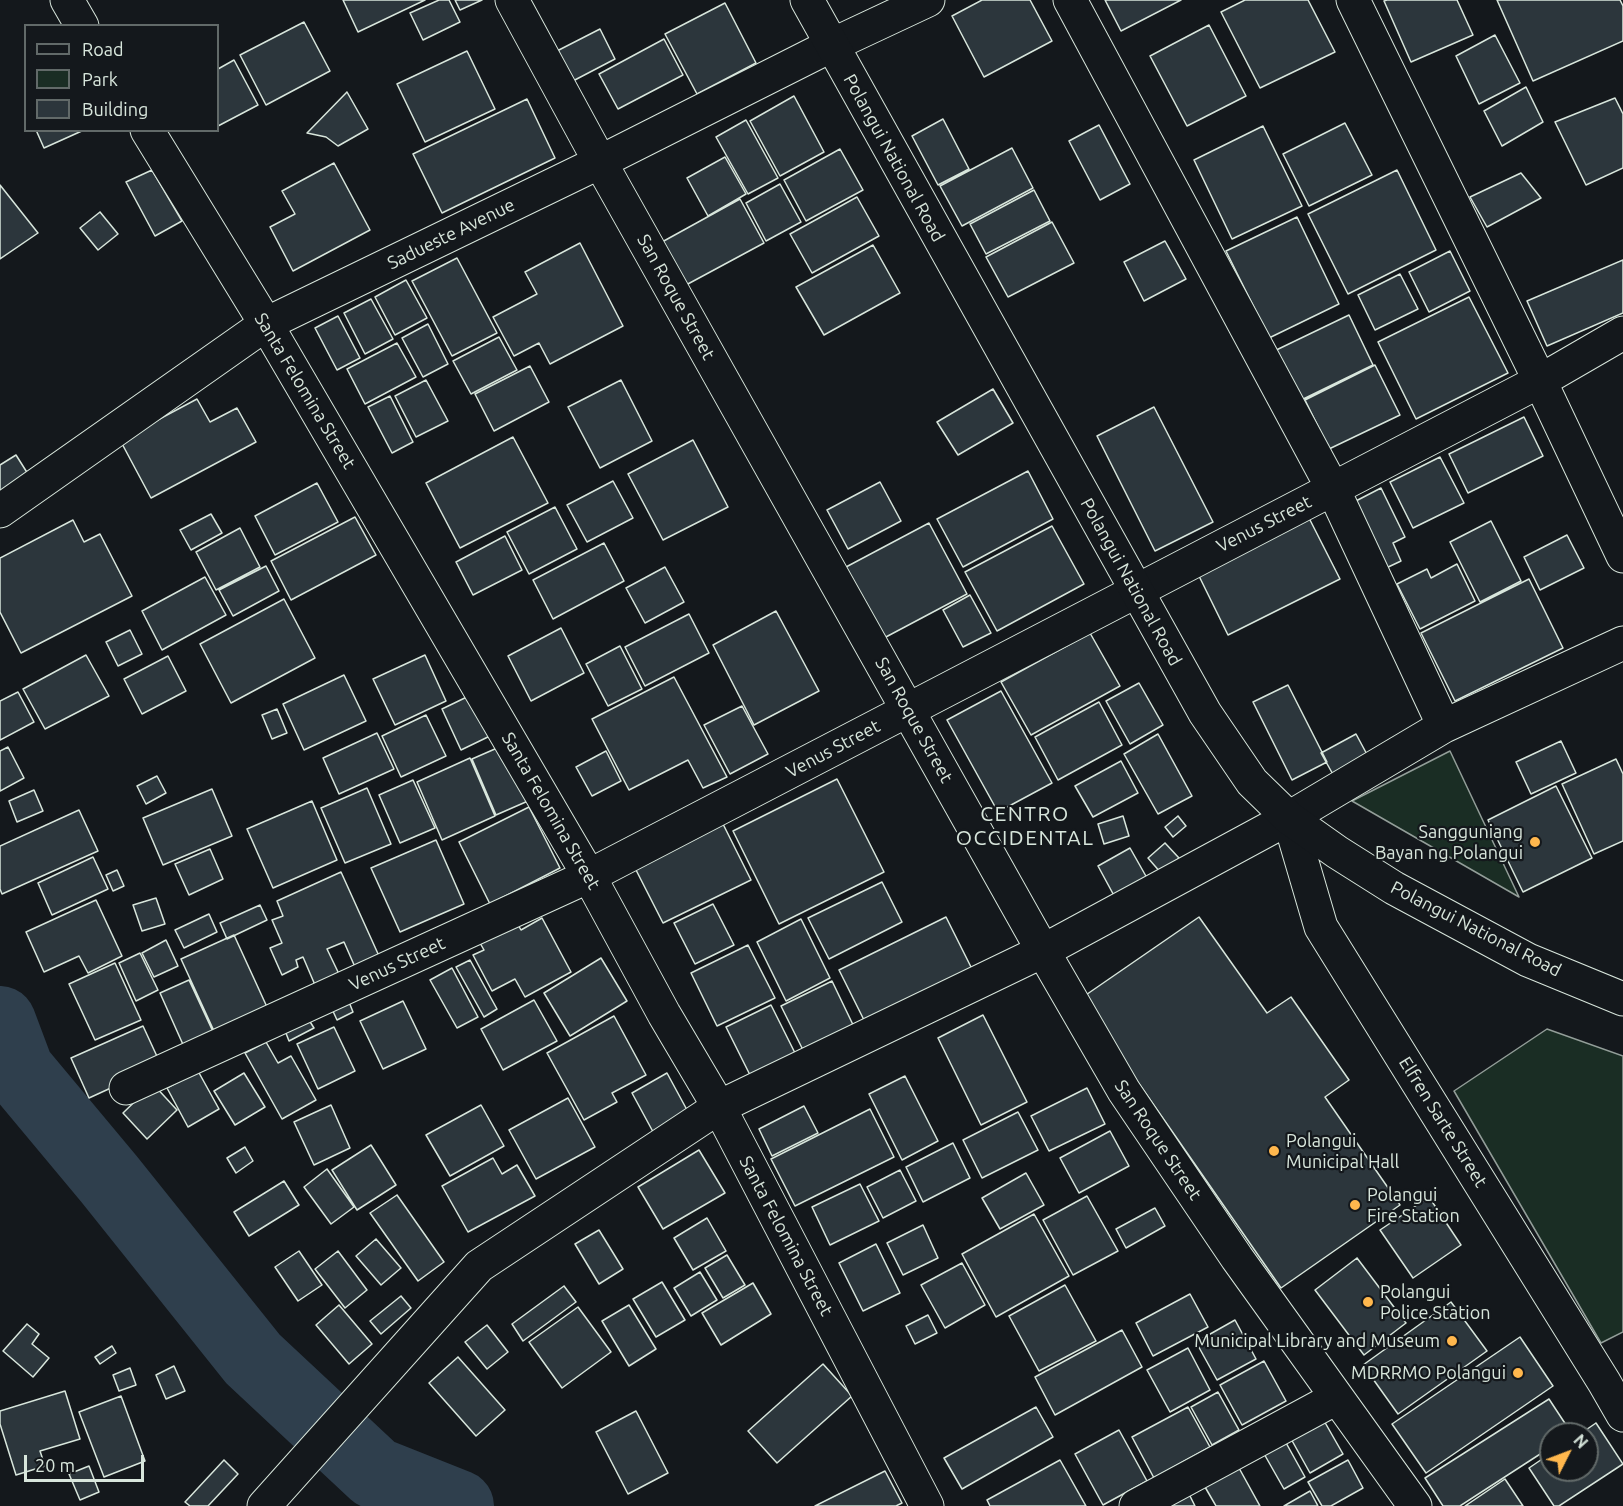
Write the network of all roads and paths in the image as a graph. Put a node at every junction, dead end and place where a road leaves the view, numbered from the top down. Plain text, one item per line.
1 (67, 0) edge
2 (512, 0) edge
3 (807, 0) edge
4 (928, 0) edge
5 (1070, 0) edge
6 (1353, 0) edge
7 (81, 24) edge
8 (832, 45) junction
9 (148, 132) edge
10 (600, 162) junction
11 (266, 324) junction
12 (1623, 333) edge
13 (1540, 381) junction
14 (1334, 489) junction
15 (0, 511) edge
16 (1623, 556) edge
17 (1135, 591) junction
18 (1623, 643) edge
19 (908, 710) junction
20 (1444, 726) junction
21 (1289, 818) junction
22 (589, 876) junction
23 (1043, 951) junction
24 (1623, 999) edge
25 (126, 1088) dead end
26 (719, 1107) junction
27 (1614, 1377) edge
28 (1336, 1398) junction
29 (1623, 1415) edge
30 (275, 1495) edge
31 (927, 1506) edge
32 (1136, 1506) edge
33 (1415, 1506) edge

1 - 7 street
2 - 10 street, San Roque Street
3 - 8 street, Polangui National Road
4 - 8 street, Sadueste Avenue
5 - 14 street
6 - 13 street
8 - 10 street, Sadueste Avenue
8 - 17 street, Polangui National Road
9 - 11 street, Santa Felomina Street
10 - 11 street, Sadueste Avenue
10 - 19 street, San Roque Street
11 - 15 street, Sadueste Avenue
11 - 22 street, Santa Felomina Street
12 - 13 street, Venus Street
13 - 14 street, Venus Street
13 - 16 street
14 - 17 street, Venus Street
14 - 20 street
17 - 19 street, Venus Street
17 - 21 street, Polangui National Road
18 - 20 street
19 - 22 street, Venus Street
19 - 23 street, San Roque Street
20 - 21 street
21 - 23 street
21 - 24 street, Polangui National Road
21 - 27 street, Elfren Sarte Street
22 - 25 street, Venus Street
22 - 26 street, Santa Felomina Street
23 - 26 street
23 - 28 street, San Roque Street
26 - 30 street
26 - 31 street, Santa Felomina Street
27 - 29 street, Elfren Sarte Street
28 - 32 street
28 - 33 street, San Roque Street

